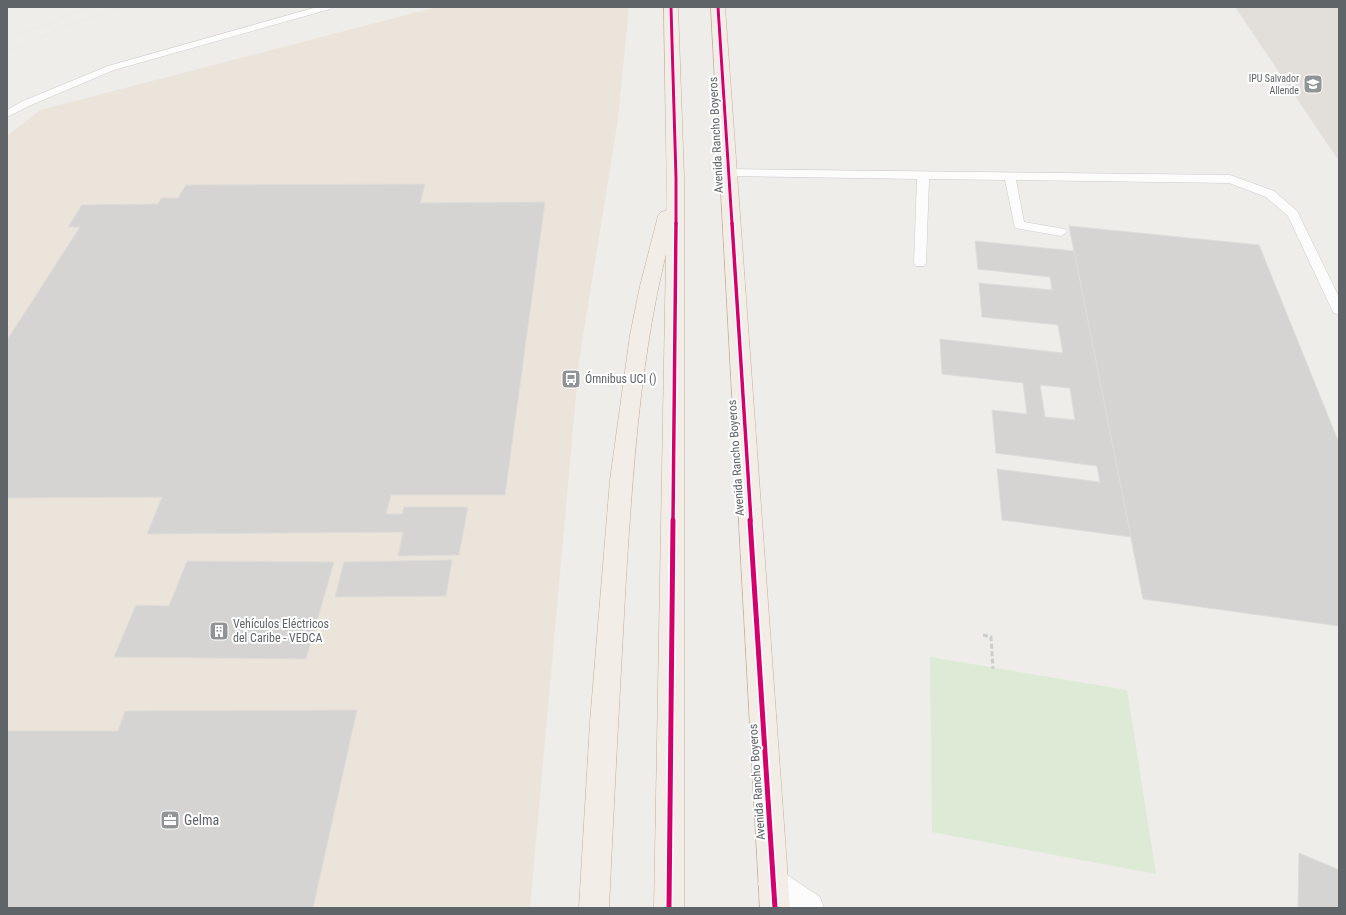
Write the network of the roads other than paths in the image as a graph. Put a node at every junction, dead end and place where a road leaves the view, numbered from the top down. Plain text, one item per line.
1 (327, 7) edge
2 (671, 7) edge
3 (718, 7) edge
4 (7, 114) edge
5 (728, 173) junction
6 (923, 176) junction
7 (1010, 177) junction
8 (676, 178) junction
9 (1061, 232) dead end
10 (920, 263) dead end
11 (1339, 310) edge
12 (774, 896) edge
13 (594, 908) edge
14 (669, 908) edge
15 (809, 908) edge

1 - 4 lane
2 - 8 highway
3 - 5 highway, Avenida Rancho Boyeros
5 - 6 lane
5 - 12 highway, Avenida Rancho Boyeros
6 - 7 lane
6 - 10 lane
7 - 9 lane
7 - 11 lane
8 - 13 highway
8 - 14 highway
12 - 15 street

